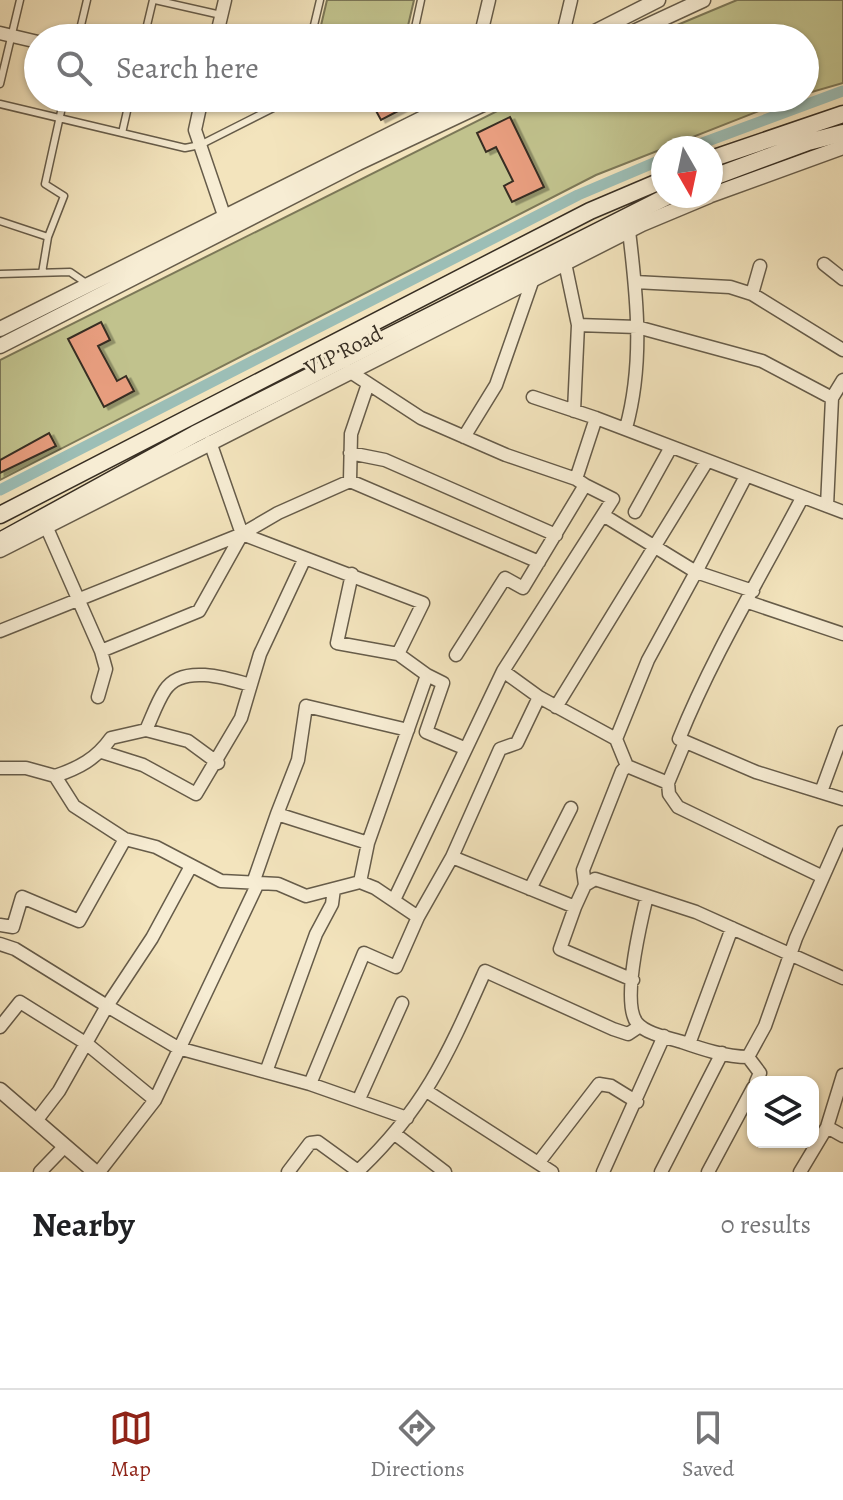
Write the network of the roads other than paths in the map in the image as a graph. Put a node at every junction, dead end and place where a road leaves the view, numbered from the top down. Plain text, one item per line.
1 (20, 0) edge
2 (87, 0) edge
3 (154, 0) edge
4 (225, 0) edge
5 (320, 0) edge
6 (421, 0) edge
7 (489, 0) edge
8 (571, 0) edge
9 (703, 0) edge
10 (654, 1) edge
11 (221, 15) junction
12 (81, 24) edge
13 (148, 24) edge
14 (219, 24) edge
15 (314, 24) edge
16 (417, 24) edge
17 (483, 24) edge
18 (565, 24) edge
19 (610, 24) edge
20 (651, 24) edge
21 (6, 35) edge
22 (0, 84) edge
23 (0, 104) edge
24 (24, 110) edge
25 (34, 112) edge
26 (61, 112) edge
27 (127, 112) edge
28 (199, 112) edge
29 (265, 112) edge
30 (437, 112) edge
31 (466, 112) edge
32 (843, 114) edge
33 (60, 118) junction
34 (122, 133) junction
35 (843, 133) edge
36 (200, 145) junction
37 (843, 147) edge
38 (723, 155) edge
39 (723, 174) edge
40 (651, 185) edge
41 (723, 191) edge
42 (651, 205) edge
43 (682, 208) edge
44 (0, 221) edge
45 (227, 224) junction
46 (629, 231) junction
47 (48, 237) junction
48 (565, 263) junction
49 (824, 264) dead end
50 (760, 266) dead end
51 (42, 273) junction
52 (0, 274) edge
53 (533, 279) junction
54 (843, 279) edge
55 (635, 282) junction
56 (89, 285) junction
57 (752, 294) junction
58 (578, 325) junction
59 (637, 327) junction
60 (0, 329) edge
61 (0, 346) edge
62 (843, 350) edge
63 (349, 371) junction
64 (843, 380) edge
65 (368, 384) junction
66 (533, 397) dead end
67 (832, 398) junction
68 (574, 411) junction
69 (596, 418) junction
70 (626, 428) junction
71 (464, 437) junction
72 (210, 442) junction
73 (671, 447) junction
74 (350, 453) junction
75 (707, 461) junction
76 (746, 476) junction
77 (350, 481) junction
78 (580, 482) junction
79 (802, 498) junction
80 (827, 506) junction
81 (635, 512) dead end
82 (843, 512) edge
83 (0, 515) edge
84 (603, 515) junction
85 (46, 526) junction
86 (242, 534) junction
87 (556, 535) junction
88 (0, 541) edge
89 (657, 545) junction
90 (0, 550) edge
91 (304, 560) junction
92 (539, 562) junction
93 (696, 572) junction
94 (352, 574) junction
95 (750, 597) junction
96 (78, 600) junction
97 (0, 631) edge
98 (843, 634) edge
99 (101, 651) junction
100 (398, 654) junction
101 (456, 655) dead end
102 (503, 671) junction
103 (427, 675) junction
104 (250, 685) junction
105 (98, 697) dead end
106 (539, 697) junction
107 (556, 707) junction
108 (146, 730) junction
109 (408, 730) junction
110 (843, 732) edge
111 (616, 739) junction
112 (685, 742) junction
113 (464, 748) junction
114 (102, 752) junction
115 (218, 763) junction
116 (627, 766) junction
117 (0, 768) edge
118 (55, 776) junction
119 (668, 783) junction
120 (821, 792) junction
121 (843, 799) edge
122 (571, 808) dead end
123 (277, 814) junction
124 (843, 832) edge
125 (125, 839) junction
126 (368, 843) junction
127 (452, 857) junction
128 (191, 866) junction
129 (823, 877) junction
130 (360, 882) junction
131 (256, 883) junction
132 (585, 885) junction
133 (334, 889) junction
134 (530, 889) junction
135 (647, 896) junction
136 (394, 900) junction
137 (575, 907) junction
138 (418, 917) junction
139 (0, 925) edge
140 (732, 928) junction
141 (0, 944) edge
142 (791, 957) junction
143 (843, 978) edge
144 (633, 980) junction
145 (402, 1003) dead end
146 (107, 1006) junction
147 (640, 1026) junction
148 (0, 1027) edge
149 (664, 1036) junction
150 (87, 1044) junction
151 (689, 1044) junction
152 (178, 1048) junction
153 (722, 1053) junction
154 (748, 1057) junction
155 (266, 1072) junction
156 (843, 1075) edge
157 (759, 1076) edge
158 (310, 1084) junction
159 (428, 1092) junction
160 (2, 1094) edge
161 (359, 1099) junction
162 (747, 1099) edge
163 (155, 1100) junction
164 (637, 1102) junction
165 (407, 1118) junction
166 (36, 1121) junction
167 (827, 1127) junction
168 (395, 1134) junction
169 (843, 1136) edge
170 (65, 1146) junction
171 (539, 1162) junction
172 (40, 1172) edge
173 (97, 1172) edge
174 (288, 1172) edge
175 (358, 1172) edge
176 (445, 1172) edge
177 (552, 1172) edge
178 (603, 1172) edge
179 (661, 1172) edge
180 (708, 1172) edge
181 (800, 1172) edge

1 - 21 lane
2 - 12 lane
3 - 11 lane
3 - 13 lane
4 - 11 street
5 - 15 lane
6 - 16 lane
7 - 17 street
8 - 18 street
9 - 20 street
10 - 19 street
11 - 14 street
21 - 22 lane
23 - 24 lane
25 - 33 lane
26 - 33 lane
27 - 34 lane
28 - 36 street
29 - 36 lane
30 - 45 street
31 - 45 street
32 - 38 main road
33 - 34 lane
33 - 47 lane
34 - 36 lane
35 - 39 main road
36 - 45 street
37 - 41 street, VIP Road
40 - 83 main road, VIP Road
42 - 88 main road, VIP Road
43 - 46 street, VIP Road
44 - 47 lane
45 - 56 street
45 - 61 street
46 - 48 street, VIP Road
46 - 55 street
47 - 51 lane
48 - 53 street, VIP Road
48 - 58 street
49 - 54 street
50 - 57 street
51 - 52 lane
51 - 56 lane
53 - 63 street, VIP Road
53 - 71 street
55 - 57 street
55 - 59 street
56 - 60 street
57 - 62 street
58 - 59 street
58 - 68 street
59 - 67 street
59 - 70 street
63 - 65 street
63 - 72 street, VIP Road
64 - 67 street
65 - 71 street
65 - 74 street
66 - 68 street
67 - 80 street
68 - 69 street
69 - 70 street
69 - 78 street
70 - 73 street
71 - 78 street
72 - 85 street, VIP Road
72 - 86 street
73 - 75 street
73 - 81 street
74 - 77 street
74 - 87 street
75 - 76 street
75 - 89 street
76 - 79 street
76 - 93 street
77 - 86 street
77 - 92 street
78 - 84 street
78 - 87 street
79 - 80 street
79 - 95 street
80 - 82 street
84 - 89 street
84 - 102 street
85 - 90 street, VIP Road
85 - 96 street
86 - 91 street
86 - 96 street
86 - 99 street
87 - 92 street
89 - 93 street
89 - 107 street
91 - 94 street
91 - 104 street
92 - 101 street
93 - 95 street
93 - 111 street
94 - 100 street
94 - 100 street
95 - 98 street
95 - 112 street
96 - 97 street
96 - 99 street
99 - 105 street
100 - 103 street
102 - 106 street
102 - 113 street
103 - 109 street
103 - 113 street
104 - 108 street
104 - 115 street
106 - 107 street
106 - 127 street
107 - 111 street
108 - 114 street
108 - 115 street
109 - 123 street
109 - 126 street
110 - 120 street
111 - 116 street
112 - 119 street
112 - 120 street
113 - 136 street
114 - 115 street
114 - 118 street
116 - 119 street
116 - 132 street
117 - 118 street
118 - 125 street
119 - 129 street
120 - 121 street
122 - 134 street
123 - 126 street
123 - 131 street
124 - 129 street
125 - 128 street
125 - 139 street
126 - 130 street
127 - 134 street
127 - 138 street
128 - 131 street
128 - 146 street
129 - 142 street
130 - 133 street
130 - 136 street
131 - 133 street
131 - 152 street
132 - 135 street
132 - 137 street
133 - 155 street
134 - 137 street
135 - 140 street
135 - 144 street
136 - 138 street
137 - 144 street
138 - 158 street
140 - 142 street
140 - 151 street
141 - 146 street
142 - 143 street
142 - 154 street
144 - 147 street
145 - 161 street
146 - 150 street
146 - 152 street
147 - 149 street
147 - 159 street
148 - 150 street
149 - 151 street
149 - 164 street
150 - 163 street
150 - 166 street
151 - 153 street
152 - 155 street
152 - 163 street
153 - 154 street
153 - 179 street
154 - 157 street
155 - 158 street
156 - 167 street
158 - 161 street
159 - 165 street
159 - 171 street
160 - 166 street
161 - 165 street
162 - 180 street
163 - 173 street
164 - 171 street
164 - 178 street
165 - 168 street
166 - 170 street
167 - 169 street
167 - 181 street
168 - 175 street
168 - 176 street
170 - 172 street
170 - 173 street
171 - 177 street
174 - 175 street

